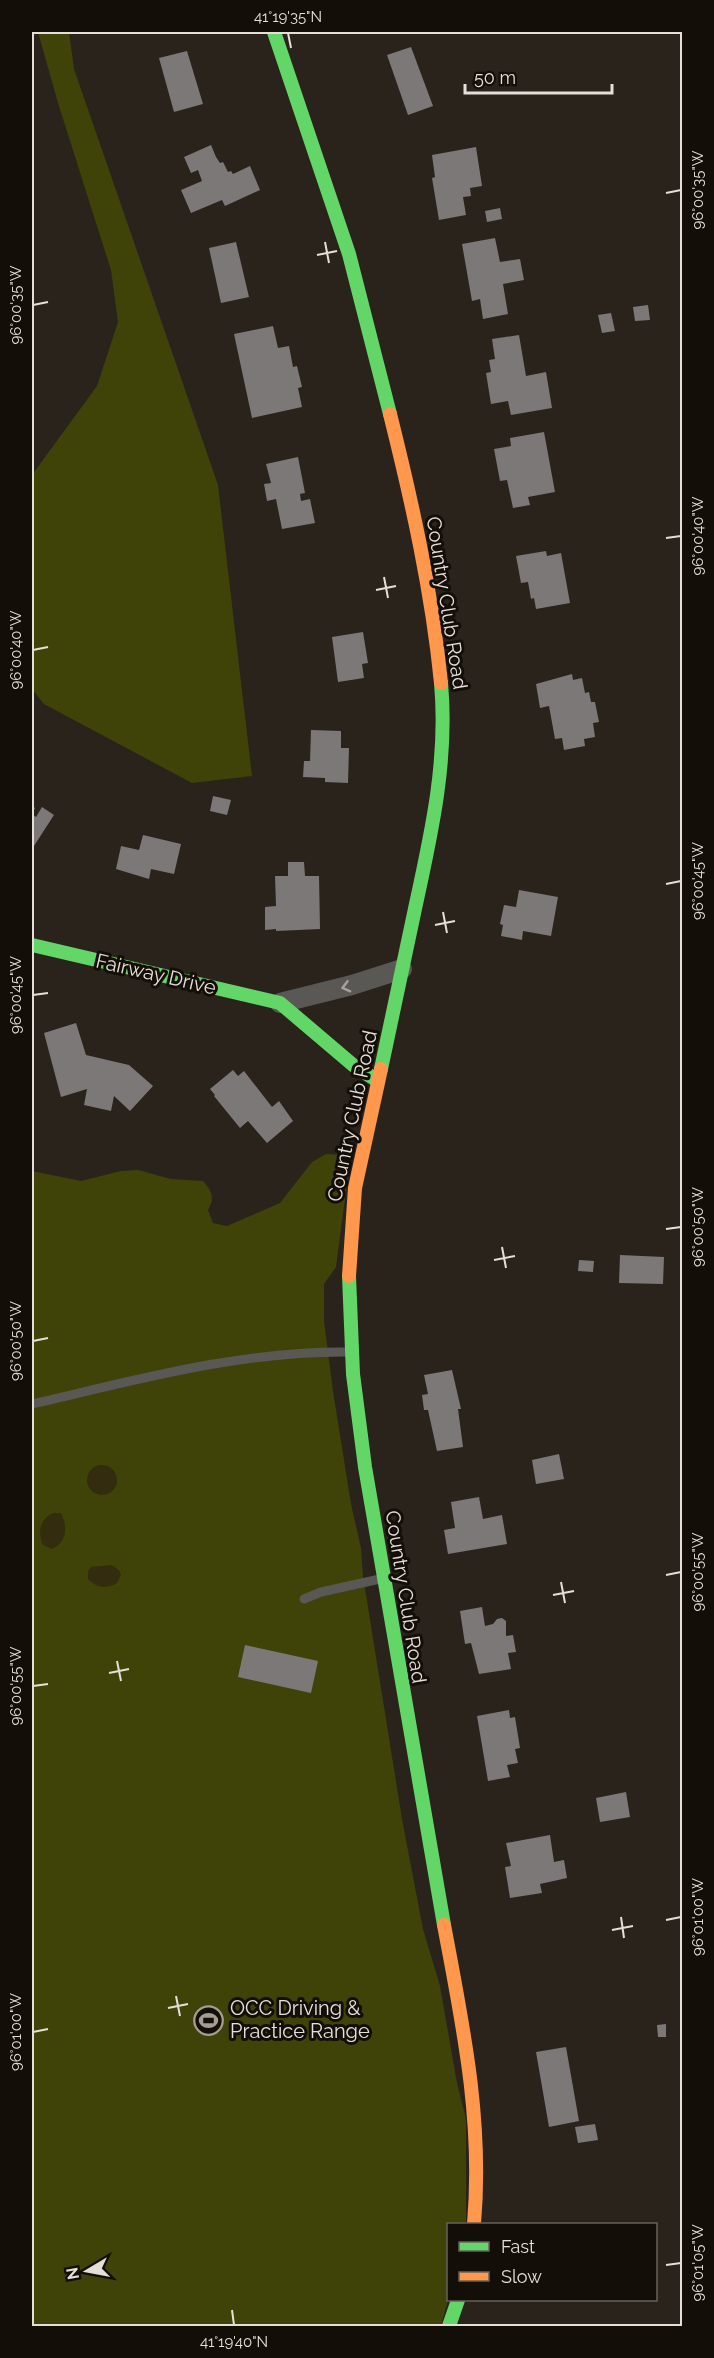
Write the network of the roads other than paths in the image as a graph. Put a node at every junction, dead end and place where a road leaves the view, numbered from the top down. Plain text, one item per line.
1 (274, 32) edge
2 (32, 945) edge
3 (402, 969) junction
4 (280, 1003) junction
5 (378, 1081) junction
6 (350, 1352) junction
7 (32, 1404) edge
8 (383, 1578) junction
9 (304, 1599) dead end
10 (474, 2223) edge
11 (458, 2301) edge
12 (449, 2326) edge

1 - 3 street, Country Club Road
2 - 4 street, Fairway Drive
3 -> 4 street, Fairway Drive
3 - 5 street, Country Club Road
4 - 5 street, Fairway Drive
5 - 6 street, Country Club Road
6 - 7 lane
6 - 8 street, Country Club Road
8 - 9 lane
8 - 10 street, Country Club Road
11 - 12 street

